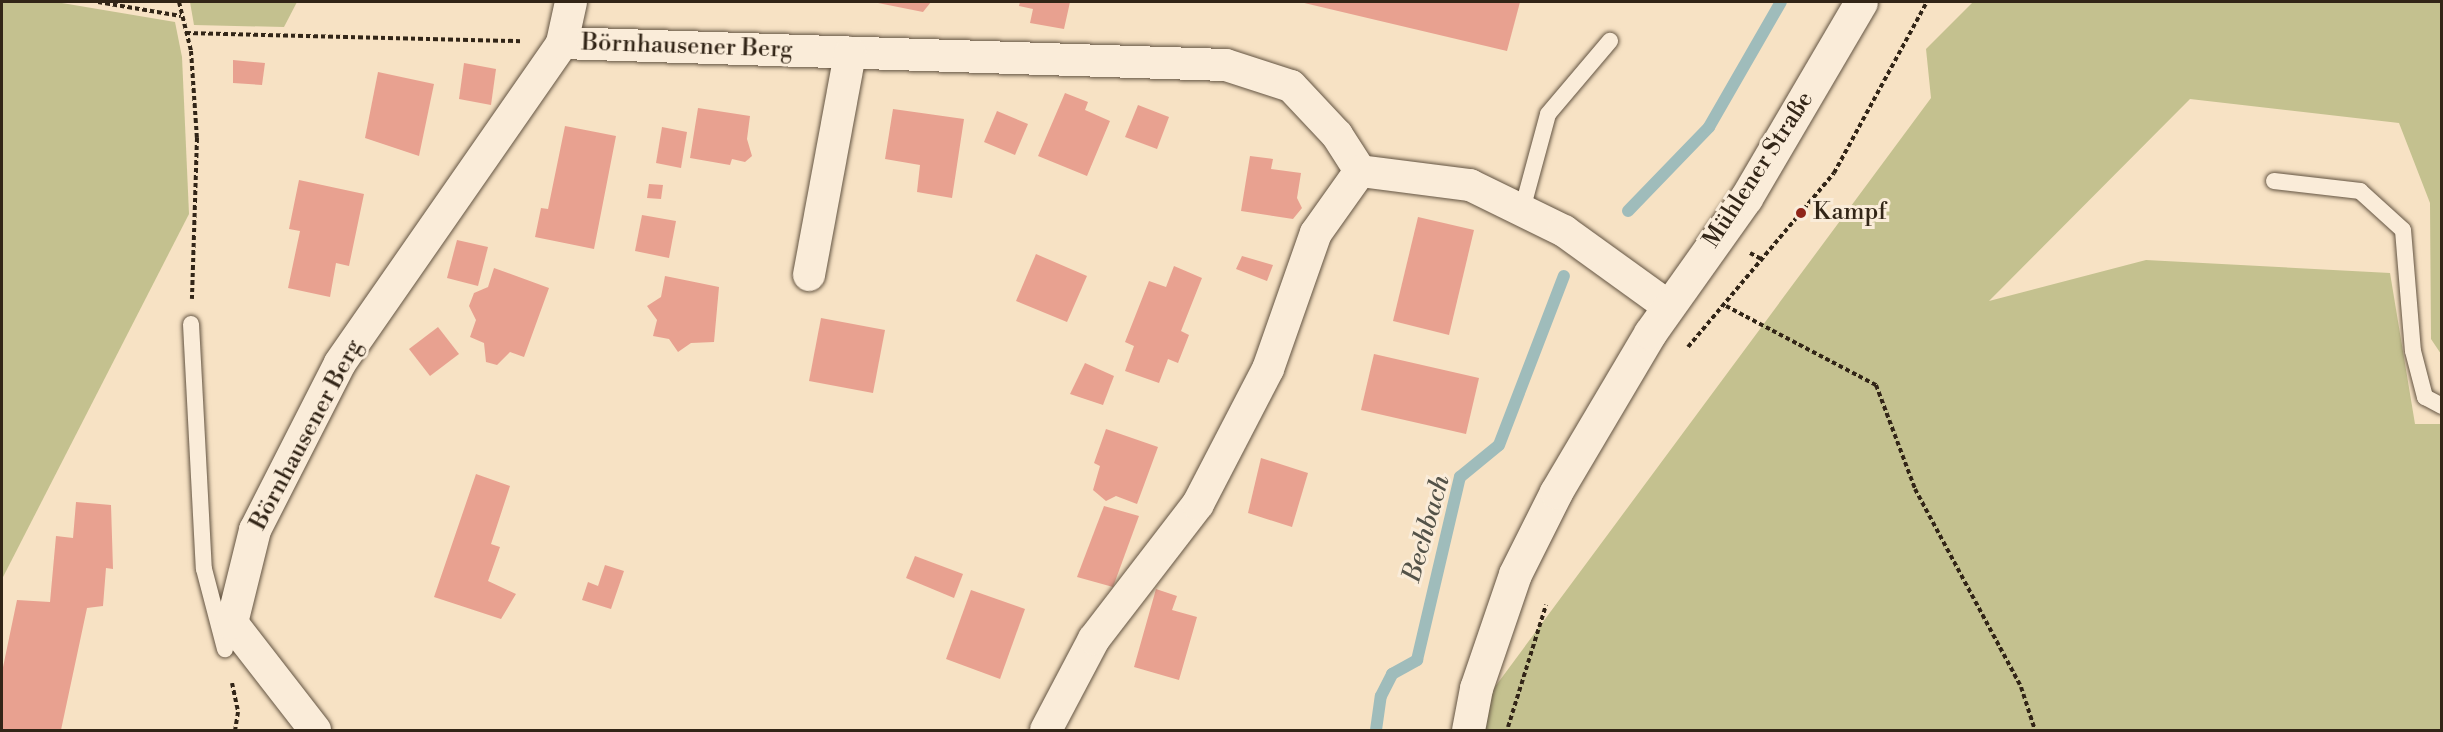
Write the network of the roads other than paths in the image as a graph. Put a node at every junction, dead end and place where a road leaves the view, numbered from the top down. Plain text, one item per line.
1 (571, 2) edge
2 (1861, 2) edge
3 (1610, 41) dead end
4 (562, 43) junction
5 (850, 53) junction
6 (1360, 171) junction
7 (2274, 181) dead end
8 (1522, 210) junction
9 (809, 275) dead end
10 (1668, 306) junction
11 (191, 324) road end
12 (2442, 406) edge
13 (225, 649) dead end
14 (315, 730) edge
15 (1046, 730) edge
16 (1468, 730) edge

1 - 4 street
2 - 10 main road, Mühlener Straße
3 - 8 lane
4 - 5 street, Börnhausener Berg
4 - 14 street, Börnhausener Berg
5 - 6 street, Börnhausener Berg
5 - 9 street
6 - 8 street
6 - 15 street
7 - 12 lane
8 - 10 street
10 - 16 main road, Mühlener Straße
11 - 13 lane

